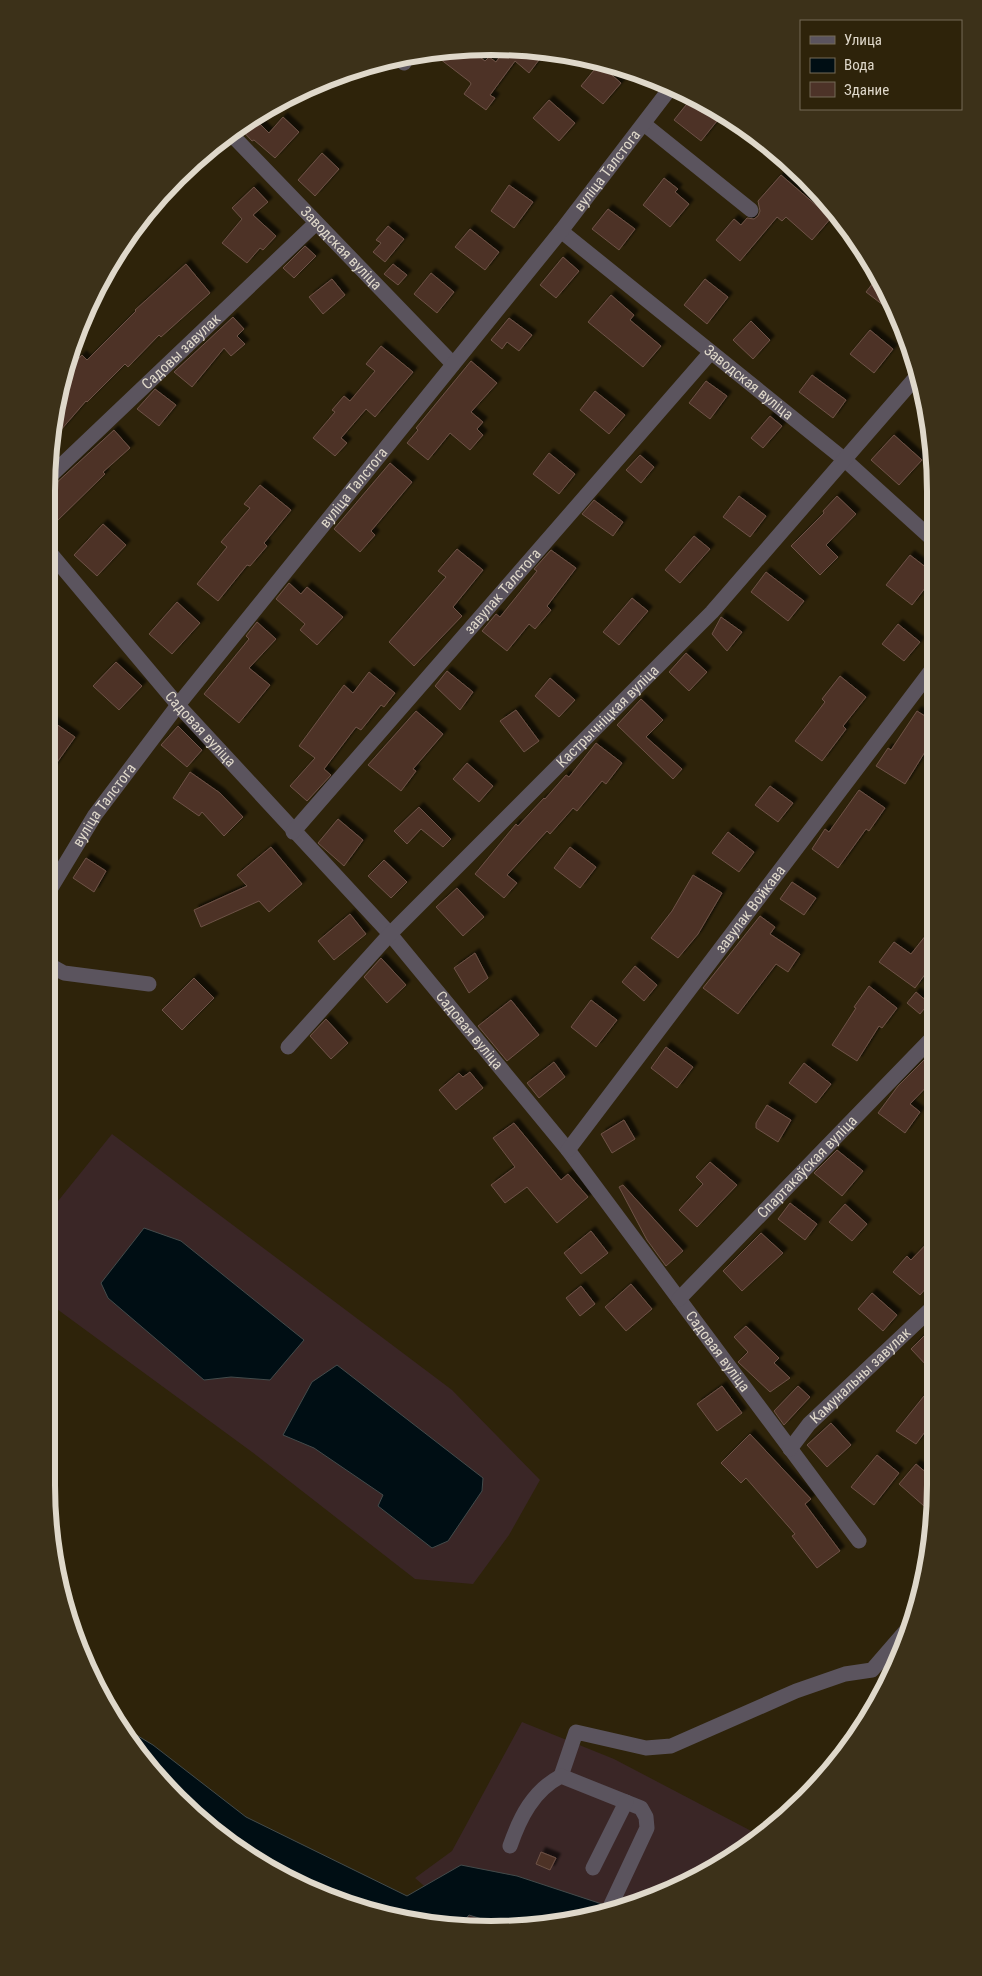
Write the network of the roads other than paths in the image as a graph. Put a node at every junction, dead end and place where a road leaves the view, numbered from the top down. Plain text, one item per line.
1 (667, 92) edge
2 (644, 124) junction
3 (235, 138) edge
4 (751, 210) dead end
5 (316, 223) junction
6 (560, 231) junction
7 (711, 352) junction
8 (453, 364) junction
9 (913, 381) edge
10 (845, 460) junction
11 (56, 471) edge
12 (927, 534) edge
13 (55, 559) edge
14 (927, 676) edge
15 (178, 705) junction
16 (293, 832) junction
17 (55, 881) edge
18 (390, 934) junction
19 (55, 968) edge
20 (150, 984) dead end
21 (927, 1043) edge
22 (288, 1047) dead end
23 (568, 1150) junction
24 (679, 1299) junction
25 (927, 1313) edge
26 (790, 1450) junction
27 (859, 1541) dead end
28 (899, 1639) edge
29 (561, 1776) junction
30 (626, 1802) junction
31 (510, 1846) dead end
32 (593, 1868) dead end
33 (612, 1904) edge

1 - 2 street, вуліца Талстога
2 - 4 street
2 - 6 street, вуліца Талстога
3 - 5 street, Заводская вуліца
5 - 8 street, Заводская вуліца
5 - 11 street, Садовы завулак
6 - 7 street, Заводская вуліца
6 - 8 street, вуліца Талстога
7 - 10 street, Заводская вуліца
7 - 16 street, завулак Талстога
8 - 15 street, вуліца Талстога
9 - 10 street, Кастрычніцкая вуліца
10 - 12 street, Заводская вуліца
10 - 18 street, Кастрычніцкая вуліца
13 - 15 street, Садовая вуліца
14 - 23 street, завулак Войкава
15 - 16 street, Садовая вуліца
15 - 17 street, вуліца Талстога
16 - 18 street, Садовая вуліца
18 - 22 street, Кастрычніцкая вуліца
18 - 23 street, Садовая вуліца
19 - 20 street
21 - 24 street, Спартакаўская вуліца
23 - 24 street, Садовая вуліца
24 - 26 street, Садовая вуліца
25 - 26 street, Камунальны завулак
26 - 27 street, Садовая вуліца
28 - 29 street
29 - 30 street
29 - 31 street
30 - 32 street
30 - 33 street

